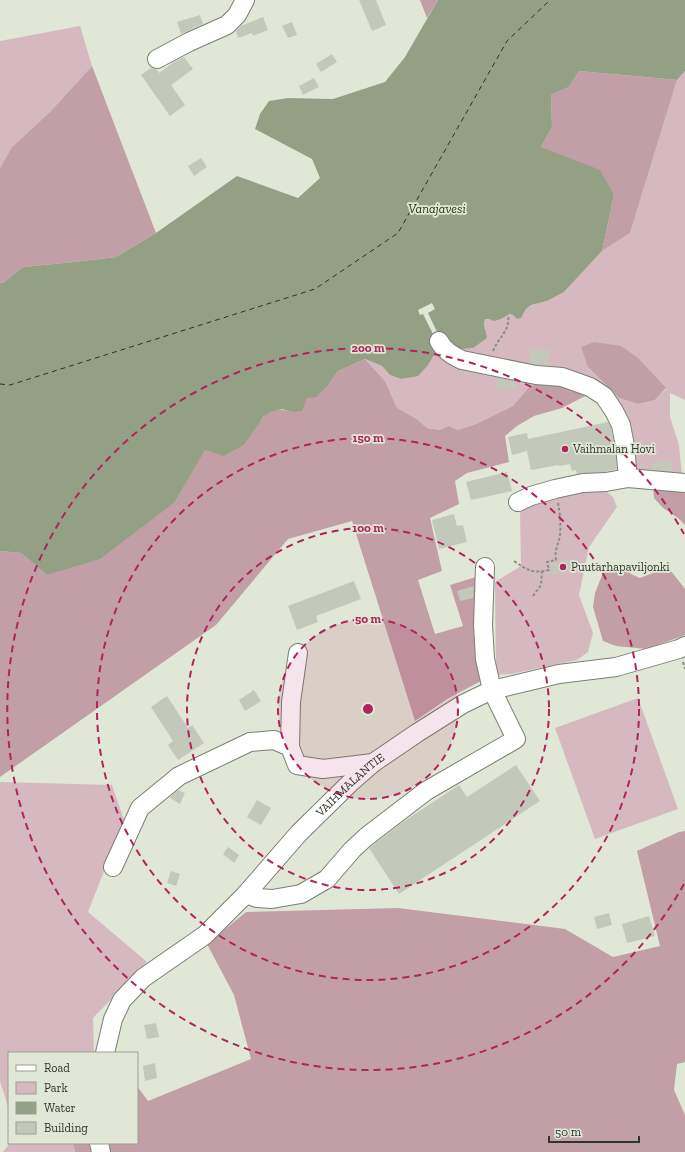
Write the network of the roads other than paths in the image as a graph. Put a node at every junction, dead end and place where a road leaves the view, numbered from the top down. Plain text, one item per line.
1 (245, 0) edge
2 (157, 59) dead end
3 (439, 342) dead end
4 (628, 478) junction
5 (685, 483) edge
6 (518, 502) dead end
7 (485, 567) dead end
8 (685, 646) edge
9 (298, 653) dead end
10 (492, 690) junction
11 (290, 747) junction
12 (373, 763) junction
13 (113, 867) dead end
14 (246, 894) junction
15 (105, 1052) edge

1 - 2 street
3 - 4 street
4 - 5 street
4 - 6 street
7 - 10 street
8 - 10 street, VAIHMALANTIE
9 - 11 street
10 - 12 street, VAIHMALANTIE
10 - 14 street
11 - 12 street
11 - 13 street
12 - 14 street, VAIHMALANTIE
14 - 15 street, VAIHMALANTIE

